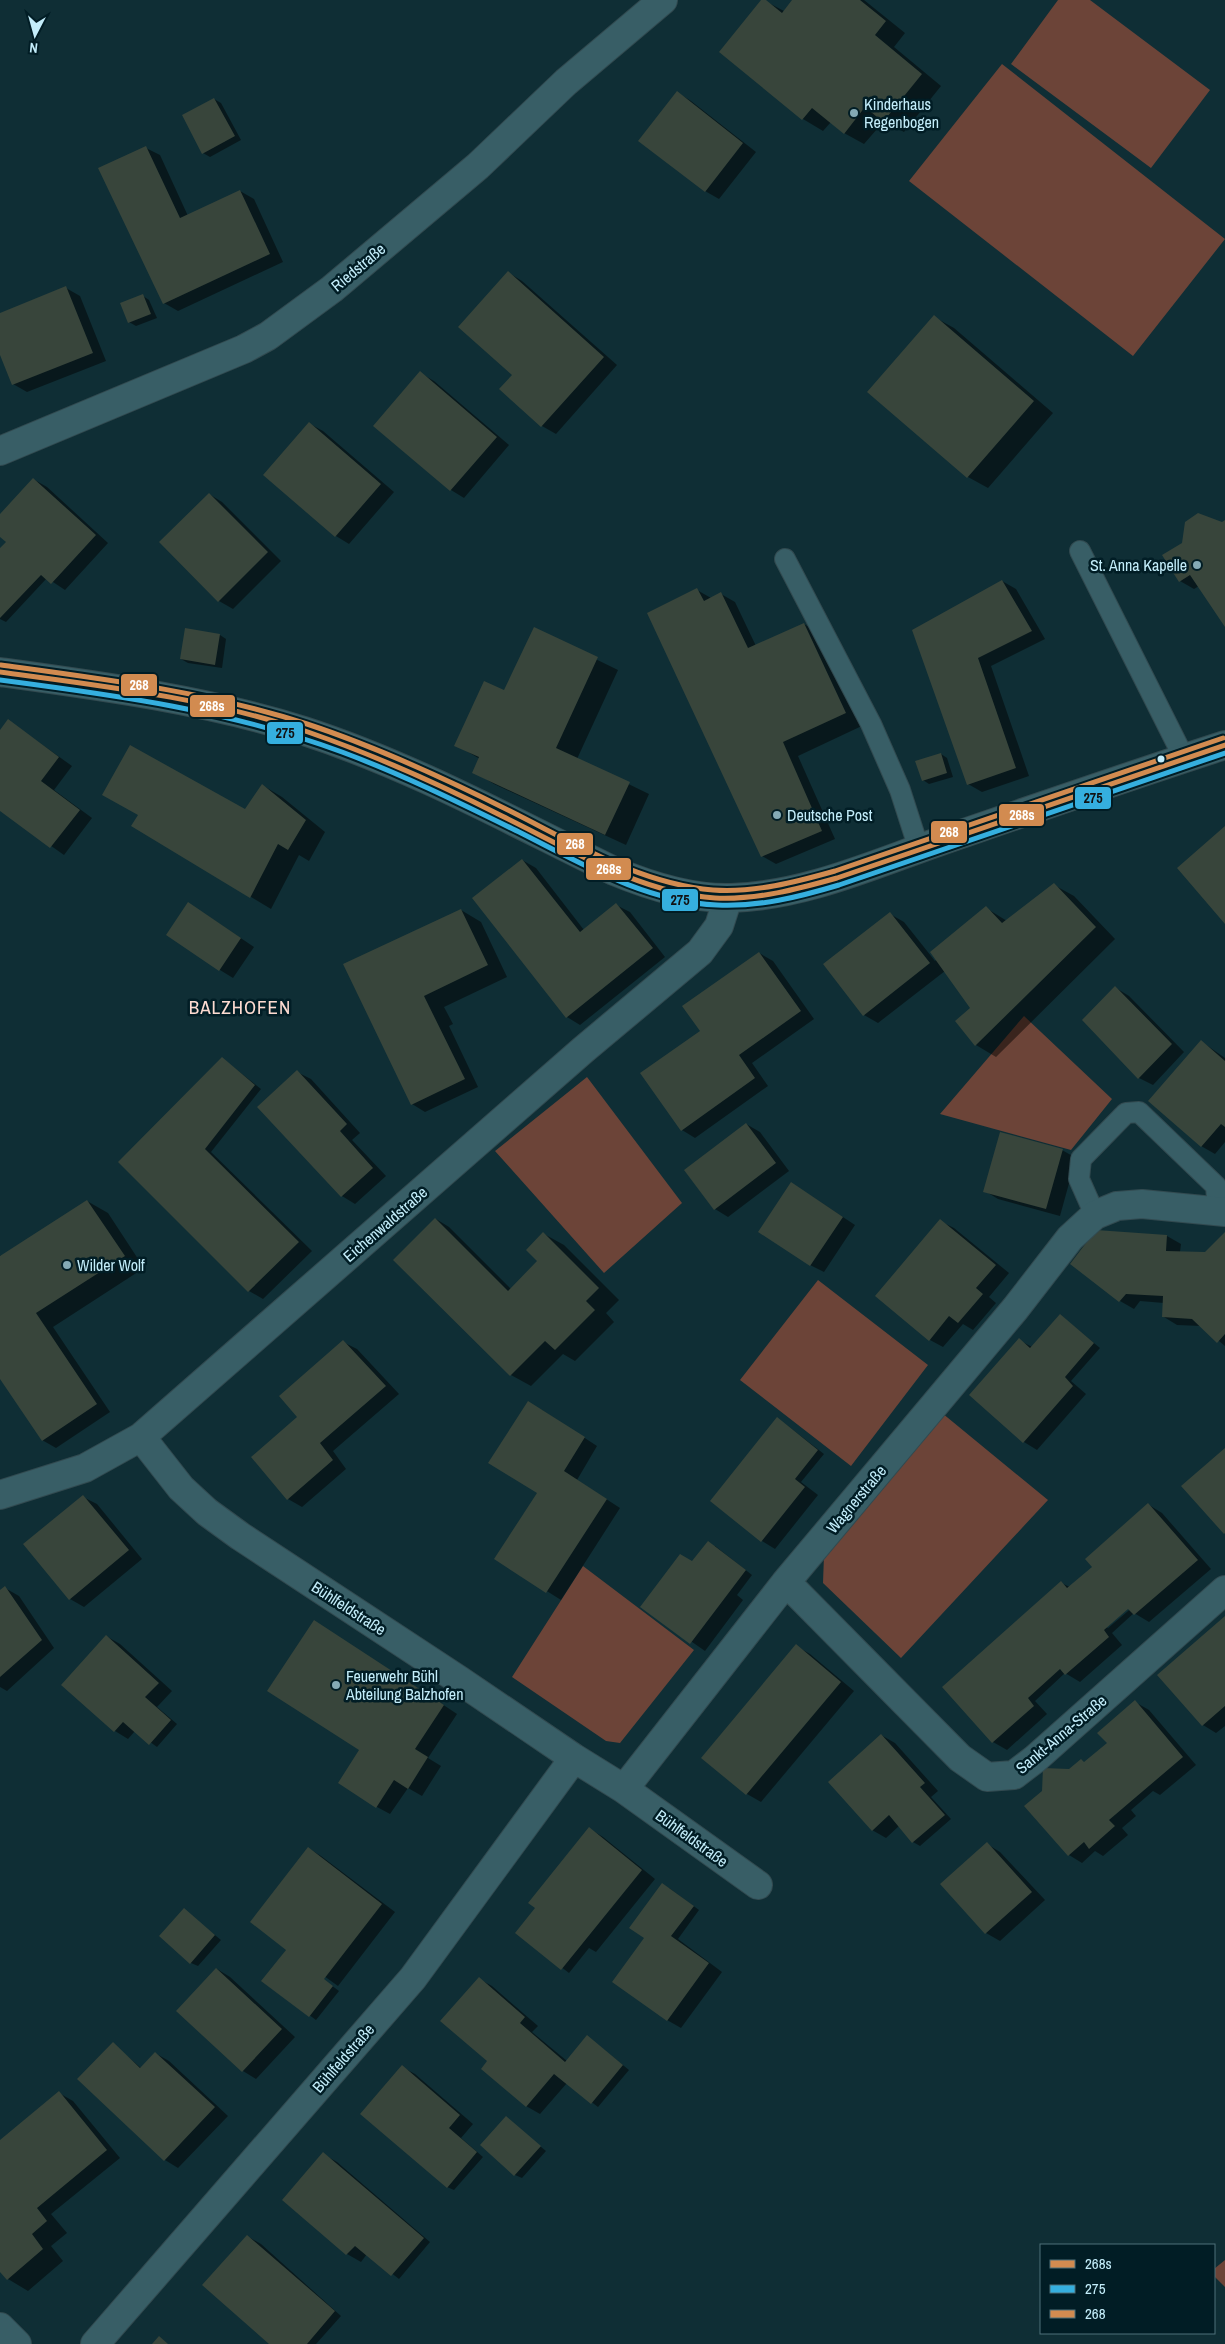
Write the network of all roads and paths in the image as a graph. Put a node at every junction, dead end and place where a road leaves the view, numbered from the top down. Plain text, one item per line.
1 (663, 0) edge
2 (0, 451) edge
3 (1080, 551) dead end
4 (784, 559) dead end
5 (0, 672) edge
6 (1225, 745) edge
7 (1184, 758) junction
8 (919, 849) junction
9 (728, 898) junction
10 (1221, 1211) edge
11 (1095, 1215) junction
12 (141, 1437) junction
13 (0, 1495) edge
14 (786, 1582) junction
15 (1225, 1590) edge
16 (574, 1758) junction
17 (624, 1789) junction
18 (758, 1885) dead end
19 (0, 2327) edge
20 (17, 2344) edge
21 (95, 2344) edge

1 - 2 street, Riedstraße
3 - 7 lane
4 - 8 lane
5 - 9 street
6 - 7 street
7 - 8 street
8 - 9 street
9 - 12 street, Eichenwaldstraße
10 - 11 street, Wagnerstraße
10 - 11 lane, Wagnerstraße
11 - 14 street, Wagnerstraße
12 - 13 street, Eichenwaldstraße
12 - 16 street, Bühlfeldstraße
14 - 15 street, Sankt-Anna-Straße
14 - 17 street, Wagnerstraße
16 - 17 street, Bühlfeldstraße
16 - 21 street, Bühlfeldstraße
17 - 18 street, Bühlfeldstraße
19 - 20 street

